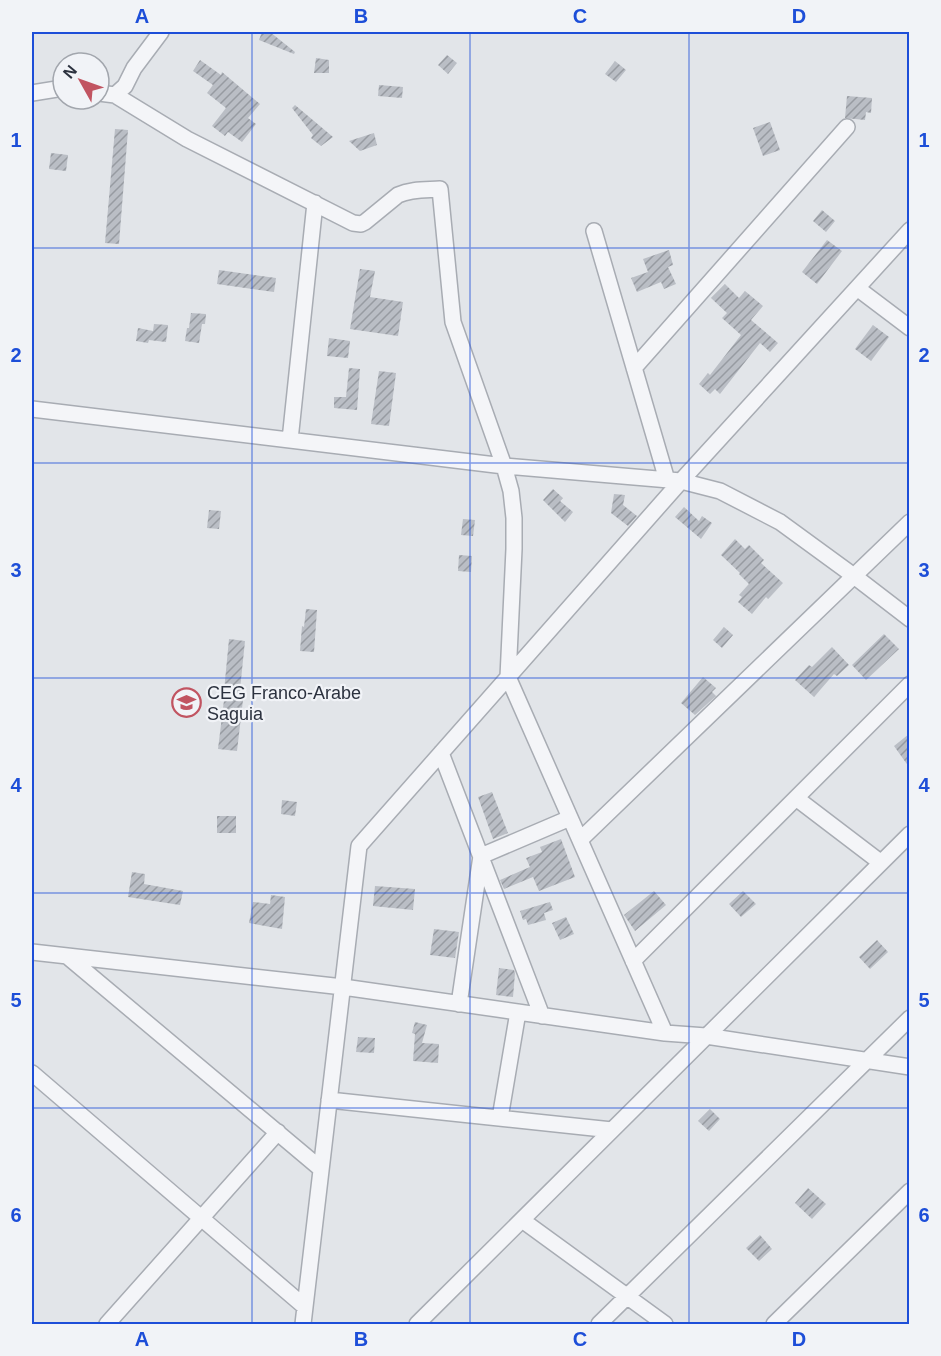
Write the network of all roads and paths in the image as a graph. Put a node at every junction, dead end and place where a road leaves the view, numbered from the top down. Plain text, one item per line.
1 (161, 32) edge
2 (51, 90) edge
3 (32, 93) edge
4 (111, 94) edge
5 (115, 95) junction
6 (847, 127) dead end
7 (315, 203) junction
8 (909, 230) edge
9 (594, 231) dead end
10 (857, 288) junction
11 (909, 327) edge
12 (634, 368) junction
13 (32, 409) edge
14 (290, 440) junction
15 (504, 466) junction
16 (674, 481) junction
17 (909, 522) edge
18 (854, 576) junction
19 (909, 620) edge
20 (508, 677) junction
21 (909, 684) edge
22 (441, 753) junction
23 (796, 798) junction
24 (570, 818) junction
25 (909, 834) edge
26 (580, 840) junction
27 (481, 856) junction
28 (880, 862) junction
29 (32, 952) edge
30 (66, 956) junction
31 (633, 961) junction
32 (343, 987) junction
33 (459, 1004) junction
34 (518, 1012) junction
35 (542, 1016) junction
36 (909, 1018) edge
37 (665, 1033) junction
38 (706, 1036) junction
39 (866, 1061) junction
40 (909, 1067) edge
41 (32, 1073) edge
42 (329, 1100) junction
43 (500, 1118) junction
44 (612, 1130) junction
45 (278, 1132) junction
46 (321, 1169) junction
47 (909, 1191) edge
48 (201, 1219) junction
49 (522, 1220) junction
50 (627, 1297) junction
51 (305, 1307) junction
52 (107, 1324) edge
53 (303, 1324) edge
54 (417, 1324) edge
55 (599, 1324) edge
56 (665, 1324) edge
57 (774, 1324) edge

1 - 5 street
2 - 3 street
4 - 5 street
5 - 7 street
6 - 12 street
7 - 14 street
7 - 15 street
8 - 10 street
9 - 12 street
10 - 11 street
10 - 16 street
12 - 16 street
13 - 14 street
14 - 15 street
15 - 16 street
15 - 20 street
16 - 18 street
16 - 20 street
17 - 18 street
18 - 19 street
18 - 26 street
20 - 22 street
20 - 24 street
21 - 23 street
22 - 27 street
22 - 32 street
23 - 28 street
23 - 31 street
24 - 26 street
24 - 27 street
25 - 28 street
26 - 31 street
27 - 33 street
27 - 35 street
28 - 38 street
29 - 30 street
30 - 32 street
30 - 45 street
31 - 37 street
32 - 33 street
32 - 42 street
33 - 34 street
34 - 35 street
34 - 43 street
35 - 37 street
36 - 39 street
37 - 38 street
38 - 39 street
38 - 44 street
39 - 40 street
39 - 50 street
41 - 48 street
42 - 43 street
42 - 46 street
43 - 44 street
44 - 49 street
45 - 46 street
45 - 48 street
46 - 51 street
47 - 57 street
48 - 51 street
48 - 52 street
49 - 50 street
49 - 54 street
50 - 55 street
50 - 56 street
51 - 53 street

